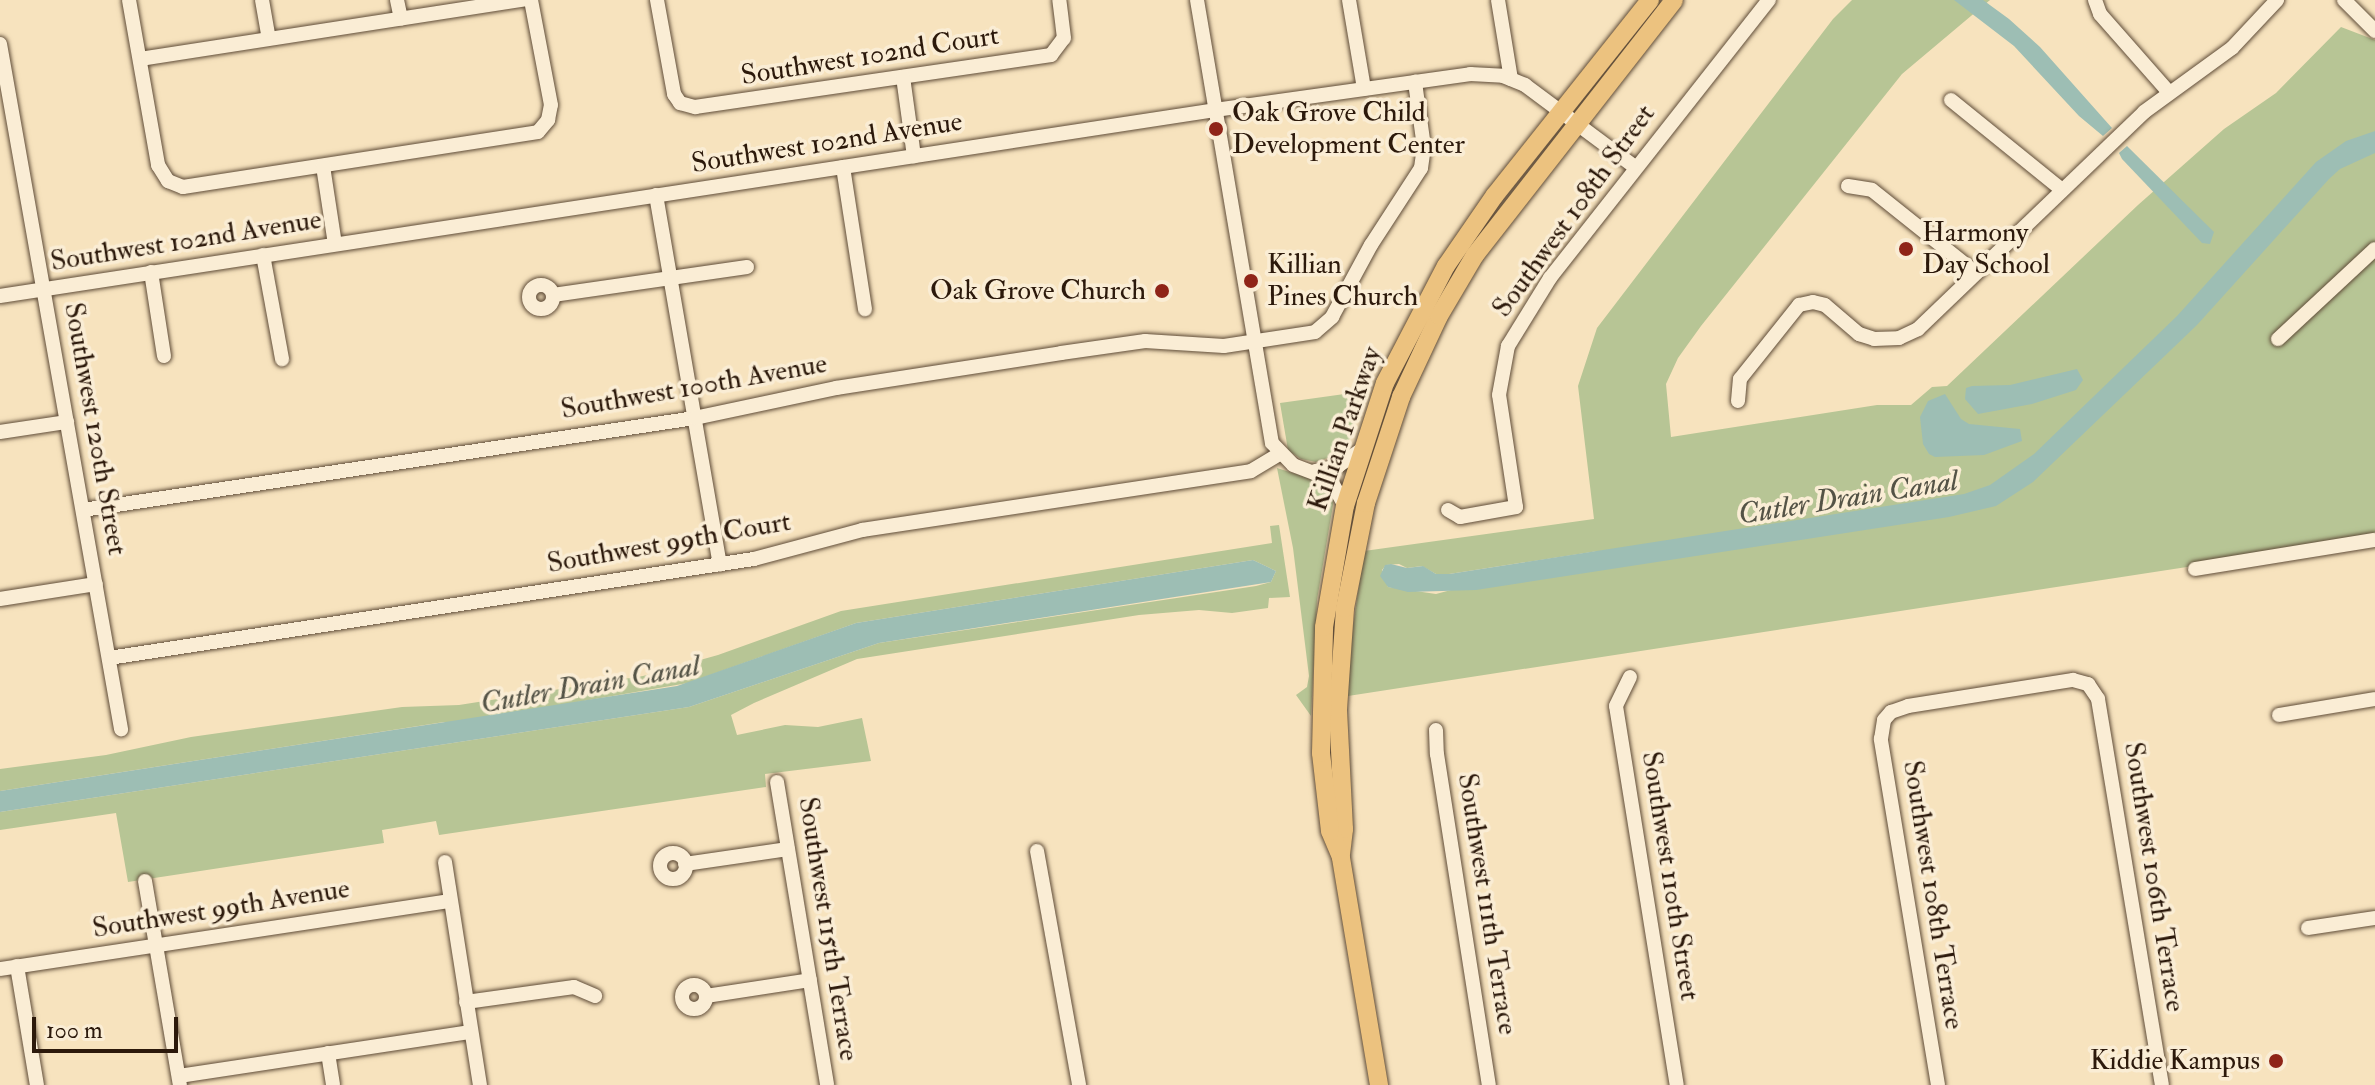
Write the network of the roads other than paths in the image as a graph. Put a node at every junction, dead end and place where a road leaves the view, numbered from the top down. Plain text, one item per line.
1 (129, 0) edge
2 (262, 0) edge
3 (397, 0) edge
4 (523, 0) edge
5 (531, 0) edge
6 (657, 0) edge
7 (1059, 0) edge
8 (1197, 0) edge
9 (1349, 0) edge
10 (1498, 0) edge
11 (1650, 0) edge
12 (1674, 0) edge
13 (1769, 0) edge
14 (2095, 0) edge
15 (2277, 0) edge
16 (2344, 0) edge
17 (401, 19) junction
18 (2375, 31) edge
19 (269, 38) junction
20 (0, 44) edge
21 (140, 59) junction
22 (903, 77) junction
23 (1511, 79) junction
24 (1415, 82) junction
25 (1364, 89) junction
26 (2168, 91) junction
27 (1951, 100) dead end
28 (1215, 110) junction
29 (1561, 111) junction
30 (1577, 122) junction
31 (914, 156) junction
32 (323, 166) junction
33 (843, 167) junction
34 (1635, 167) junction
35 (1848, 186) dead end
36 (2062, 190) junction
37 (656, 195) junction
38 (335, 244) junction
39 (2375, 249) edge
40 (263, 255) junction
41 (747, 267) dead end
42 (151, 272) junction
43 (1976, 273) junction
44 (671, 278) junction
45 (43, 289) junction
46 (553, 295) dead end
47 (0, 296) edge
48 (865, 309) dead end
49 (2278, 339) dead end
50 (1253, 342) junction
51 (164, 356) dead end
52 (282, 359) dead end
53 (1738, 401) dead end
54 (695, 418) junction
55 (67, 422) junction
56 (0, 432) edge
57 (1361, 450) junction
58 (1279, 454) junction
59 (1315, 471) junction
60 (1345, 506) junction
61 (83, 510) junction
62 (1448, 510) dead end
63 (2375, 540) edge
64 (720, 565) junction
65 (2195, 569) dead end
66 (96, 584) junction
67 (0, 599) edge
68 (109, 658) junction
69 (1630, 677) dead end
70 (2375, 699) edge
71 (1888, 714) joint
72 (2279, 715) dead end
73 (121, 729) dead end
74 (1436, 730) dead end
75 (777, 782) dead end
76 (788, 849) junction
77 (1037, 851) dead end
78 (1341, 857) junction
79 (445, 862) dead end
80 (685, 864) dead end
81 (145, 881) dead end
82 (450, 901) junction
83 (2375, 918) edge
84 (2308, 928) dead end
85 (156, 946) junction
86 (17, 966) junction
87 (0, 969) edge
88 (810, 980) junction
89 (595, 996) dead end
90 (706, 996) dead end
91 (466, 1002) junction
92 (471, 1032) junction
93 (328, 1053) junction
94 (179, 1080) edge
95 (37, 1085) edge
96 (333, 1085) edge
97 (480, 1085) edge
98 (827, 1085) edge
99 (1079, 1085) edge
100 (1379, 1085) edge
101 (1489, 1085) edge
102 (1677, 1085) edge
103 (1938, 1085) edge
104 (2162, 1085) edge

1 - 21 street
2 - 19 street
3 - 17 street
4 - 17 street
5 - 32 street
6 - 22 street, Southwest 102nd Court
7 - 22 street, Southwest 102nd Court
8 - 28 street
9 - 25 street
10 - 23 street
11 - 29 main road, Killian Parkway
12 - 30 main road, Killian Parkway
13 - 34 street, Southwest 108th Street
14 - 26 street
15 - 26 street
16 - 18 street
17 - 19 street
19 - 21 street
20 - 45 street, Southwest 120th Street
21 - 32 street
22 - 31 street
23 - 24 street, Southwest 102nd Avenue
23 - 29 street, Southwest 102nd Avenue
24 - 25 street, Southwest 102nd Avenue
24 - 50 street, Southwest 100th Avenue
25 - 28 street, Southwest 102nd Avenue
26 - 36 street
27 - 36 street
28 - 31 street, Southwest 102nd Avenue
28 - 50 street
29 - 30 street, Southwest 102nd Avenue
29 - 57 main road, Killian Parkway
30 - 34 street, Southwest 102nd Avenue
30 - 78 main road, Killian Parkway
31 - 33 street, Southwest 102nd Avenue
32 - 38 street
33 - 37 street, Southwest 102nd Avenue
33 - 48 street
34 - 62 street, Southwest 108th Street
35 - 43 street
36 - 43 street
37 - 38 street, Southwest 102nd Avenue
37 - 44 street
38 - 40 street, Southwest 102nd Avenue
39 - 49 street
40 - 42 street, Southwest 102nd Avenue
40 - 52 street
41 - 44 street
42 - 45 street, Southwest 102nd Avenue
42 - 51 street
43 - 53 street
44 - 46 street
44 - 54 street
45 - 47 street, Southwest 102nd Avenue
45 - 55 street, Southwest 120th Street
50 - 54 street, Southwest 100th Avenue
50 - 58 street
54 - 61 street, Southwest 100th Avenue
54 - 64 street
55 - 56 street
55 - 61 street, Southwest 120th Street
57 - 59 street
57 - 60 main road, Killian Parkway
58 - 59 street
58 - 64 street, Southwest 99th Court
59 - 60 street
60 - 78 main road, Killian Parkway
61 - 66 street, Southwest 120th Street
63 - 65 street
64 - 68 street, Southwest 99th Court
66 - 67 street
66 - 68 street, Southwest 120th Street
68 - 73 street, Southwest 120th Street
69 - 102 street, Southwest 110th Street
70 - 72 street
71 - 103 street, Southwest 108th Terrace
71 - 104 street, Southwest 106th Terrace
74 - 101 street, Southwest 111th Terrace
75 - 76 street, Southwest 115th Terrace
76 - 80 street
76 - 88 street, Southwest 115th Terrace
77 - 99 street
78 - 100 main road, Killian Parkway
79 - 82 street
81 - 85 street
82 - 85 street, Southwest 99th Avenue
82 - 91 street
83 - 84 street
85 - 86 street, Southwest 99th Avenue
85 - 94 street
86 - 87 street, Southwest 99th Avenue
86 - 95 street
88 - 90 street
88 - 98 street, Southwest 115th Terrace
89 - 91 street
91 - 92 street
92 - 93 street
92 - 97 street
93 - 94 street
93 - 96 street

